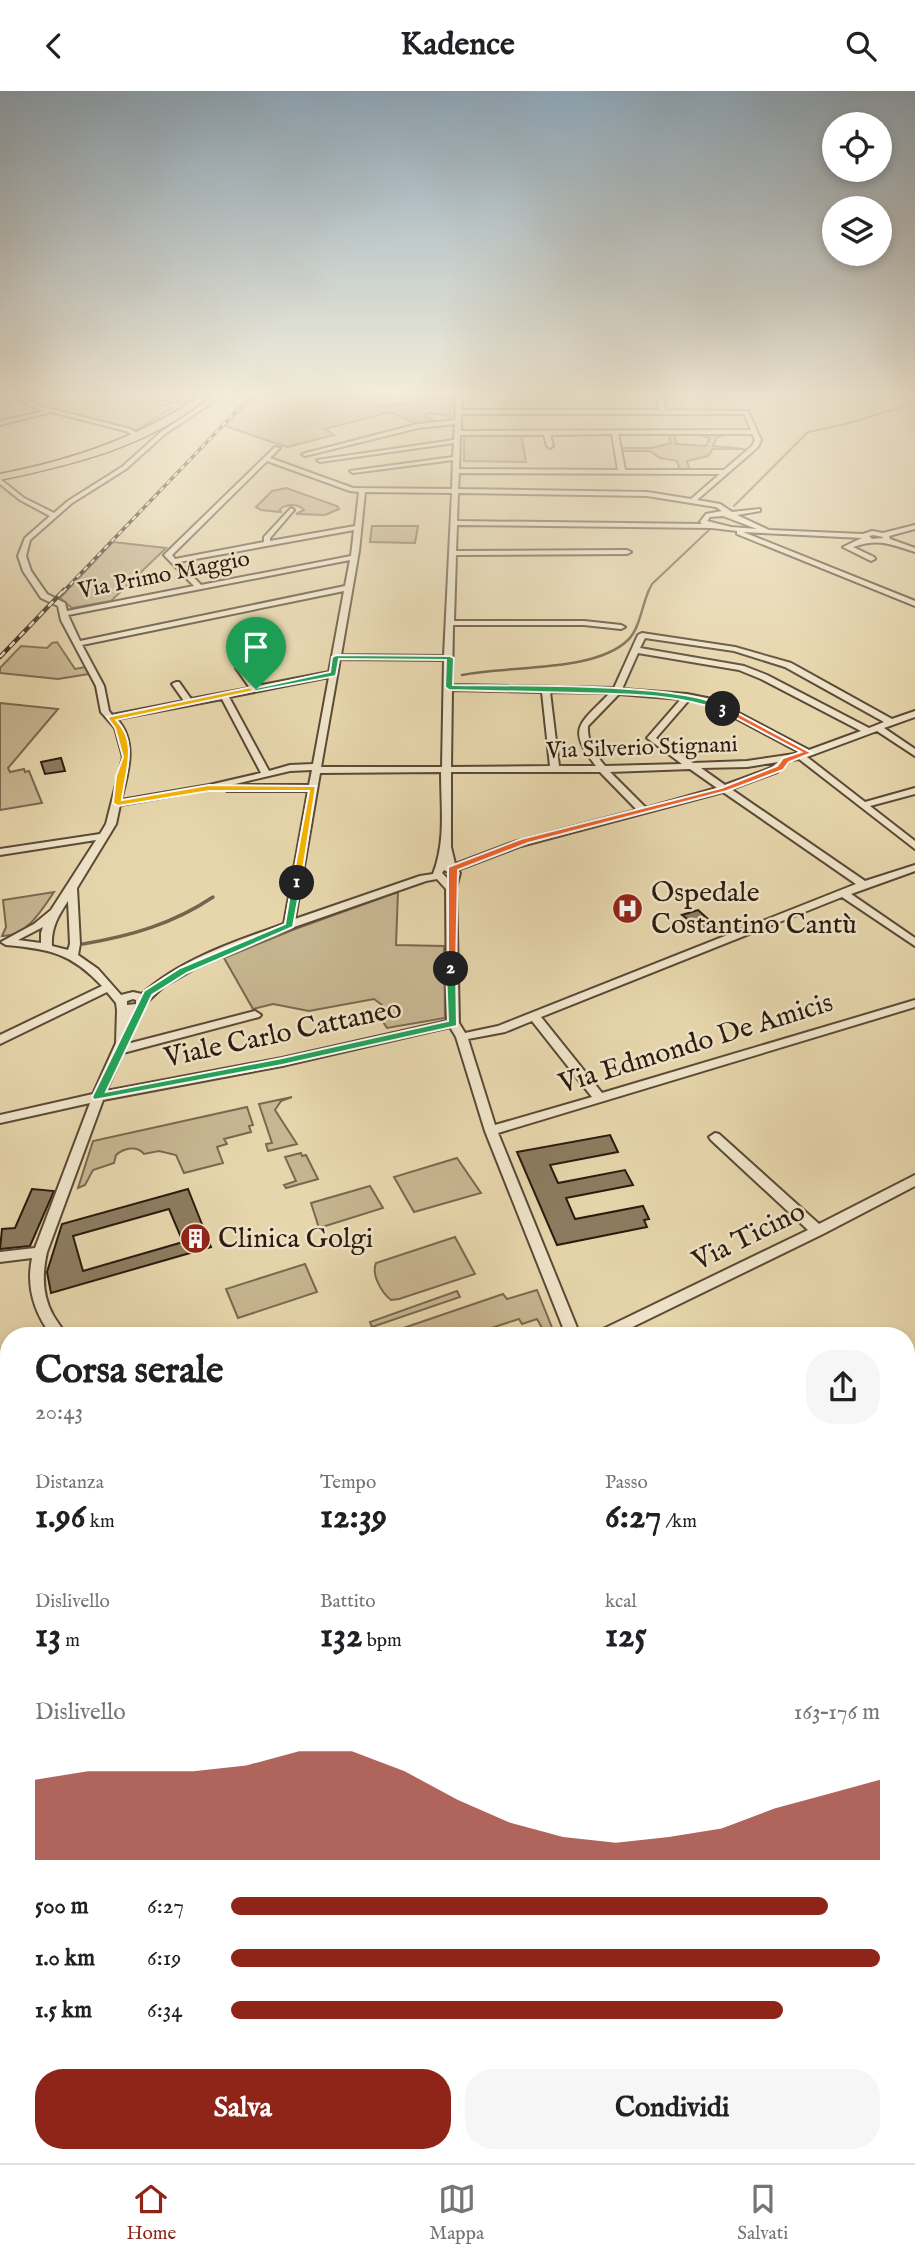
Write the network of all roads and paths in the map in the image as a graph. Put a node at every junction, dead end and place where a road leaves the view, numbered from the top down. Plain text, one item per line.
1 (456, 492) edge
2 (15, 493) edge
3 (87, 493) edge
4 (232, 493) edge
5 (362, 493) edge
6 (522, 493) edge
7 (701, 493) edge
8 (693, 500) junction
9 (711, 503) junction
10 (291, 510) dead end
11 (758, 510) dead end
12 (713, 513) junction
13 (730, 514) junction
14 (53, 515) junction
15 (454, 523) junction
16 (710, 526) junction
17 (358, 527) junction
18 (791, 527) dead end
19 (915, 527) edge
20 (750, 531) junction
21 (867, 536) junction
22 (885, 538) junction
23 (267, 542) junction
24 (915, 550) edge
25 (627, 552) dead end
26 (453, 553) junction
27 (354, 557) junction
28 (871, 559) dead end
29 (174, 561) junction
30 (200, 588) junction
31 (348, 588) junction
32 (915, 604) edge
33 (63, 614) junction
34 (450, 623) junction
35 (621, 627) dead end
36 (77, 644) junction
37 (635, 650) junction
38 (336, 657) junction
39 (450, 658) junction
40 (240, 668) dead end
41 (333, 674) junction
42 (176, 684) dead end
43 (449, 687) junction
44 (256, 689) junction
45 (546, 690) junction
46 (617, 691) junction
47 (224, 695) junction
48 (687, 697) junction
49 (188, 702) junction
50 (915, 714) edge
51 (110, 718) junction
52 (892, 723) junction
53 (873, 730) junction
54 (915, 753) edge
55 (804, 754) junction
56 (786, 760) junction
57 (316, 768) junction
58 (693, 768) junction
59 (555, 769) junction
60 (605, 769) junction
61 (446, 770) junction
62 (266, 774) junction
63 (209, 788) junction
64 (313, 788) junction
65 (724, 789) junction
66 (915, 791) edge
67 (118, 803) junction
68 (863, 805) junction
69 (643, 810) junction
70 (104, 836) junction
71 (915, 846) edge
72 (0, 852) edge
73 (915, 868) edge
74 (446, 876) junction
75 (864, 885) junction
76 (72, 888) junction
77 (844, 894) junction
78 (55, 912) junction
79 (289, 925) junction
80 (3, 942) edge
81 (915, 943) edge
82 (47, 947) junction
83 (73, 954) junction
84 (129, 998) junction
85 (915, 1003) edge
86 (255, 1015) dead end
87 (533, 1015) junction
88 (453, 1023) junction
89 (461, 1037) junction
90 (0, 1039) edge
91 (120, 1049) junction
92 (98, 1097) junction
93 (600, 1099) junction
94 (0, 1119) edge
95 (491, 1131) junction
96 (715, 1137) dead end
97 (913, 1185) edge
98 (818, 1231) junction
99 (40, 1252) junction
100 (0, 1257) edge
101 (53, 1327) edge
102 (570, 1327) edge
103 (620, 1327) edge

1 - 15 street
2 - 14 street
3 - 14 street
4 - 29 street
5 - 17 street
6 - 8 street
7 - 8 street
8 - 9 street
9 - 12 street
9 - 13 street
10 - 23 street
11 - 13 street
12 - 13 street
12 - 16 street
13 - 20 street
14 - 33 street
15 - 16 street
15 - 26 street
16 - 20 street
17 - 23 street
17 - 27 street
18 - 21 street
19 - 22 street
20 - 21 street
20 - 32 street
21 - 22 street
21 - 28 street
22 - 24 street
23 - 29 street
25 - 26 street
26 - 34 street
27 - 30 street, Via Primo Maggio
27 - 31 street
29 - 30 street
30 - 33 street, Via Primo Maggio
31 - 36 street
31 - 38 street
33 - 36 street
34 - 35 street
34 - 39 street
36 - 51 street
37 - 46 street
37 - 52 street
37 - 53 street
38 - 39 street
38 - 41 street
39 - 43 street
40 - 44 street
41 - 44 street
41 - 57 street
42 - 49 street
43 - 45 street
43 - 61 street
44 - 47 street
45 - 46 street
45 - 59 street
46 - 48 street
46 - 60 street
47 - 49 street
47 - 62 street
48 - 55 street
48 - 58 street
49 - 51 street
50 - 52 street, Via Silverio Stignani
51 - 67 street
52 - 53 street, Via Silverio Stignani
53 - 54 street
53 - 55 street, Via Silverio Stignani
55 - 56 street, Via Silverio Stignani
55 - 68 street
56 - 58 street, Via Silverio Stignani
56 - 65 street
57 - 61 street
57 - 62 street
57 - 64 street
58 - 60 street, Via Silverio Stignani
58 - 65 street
59 - 60 street, Via Silverio Stignani
59 - 61 street, Via Silverio Stignani
60 - 69 street
61 - 74 street
62 - 63 street
63 - 64 street
63 - 67 street
64 - 79 street
65 - 69 street
65 - 75 street
66 - 68 street
67 - 70 street
68 - 71 street
69 - 74 street
70 - 72 street
70 - 76 street
73 - 75 street
74 - 79 street
74 - 88 street
75 - 77 street
76 - 78 street
76 - 83 street
77 - 81 street
77 - 87 street
78 - 80 street
78 - 82 street
79 - 84 street
80 - 82 street
82 - 83 street
83 - 84 street
84 - 90 street
84 - 91 street
85 - 93 street, Via Edmondo De Amicis
86 - 91 street
87 - 89 street
87 - 93 street
88 - 89 street
88 - 92 street, Viale Carlo Cattaneo
89 - 95 street
91 - 92 street
92 - 94 street, Viale Carlo Cattaneo
92 - 99 street
93 - 95 street, Via Edmondo De Amicis
95 - 102 street
96 - 98 street
97 - 98 street, Via Ticino
98 - 103 street, Via Ticino
99 - 100 street
99 - 101 street

